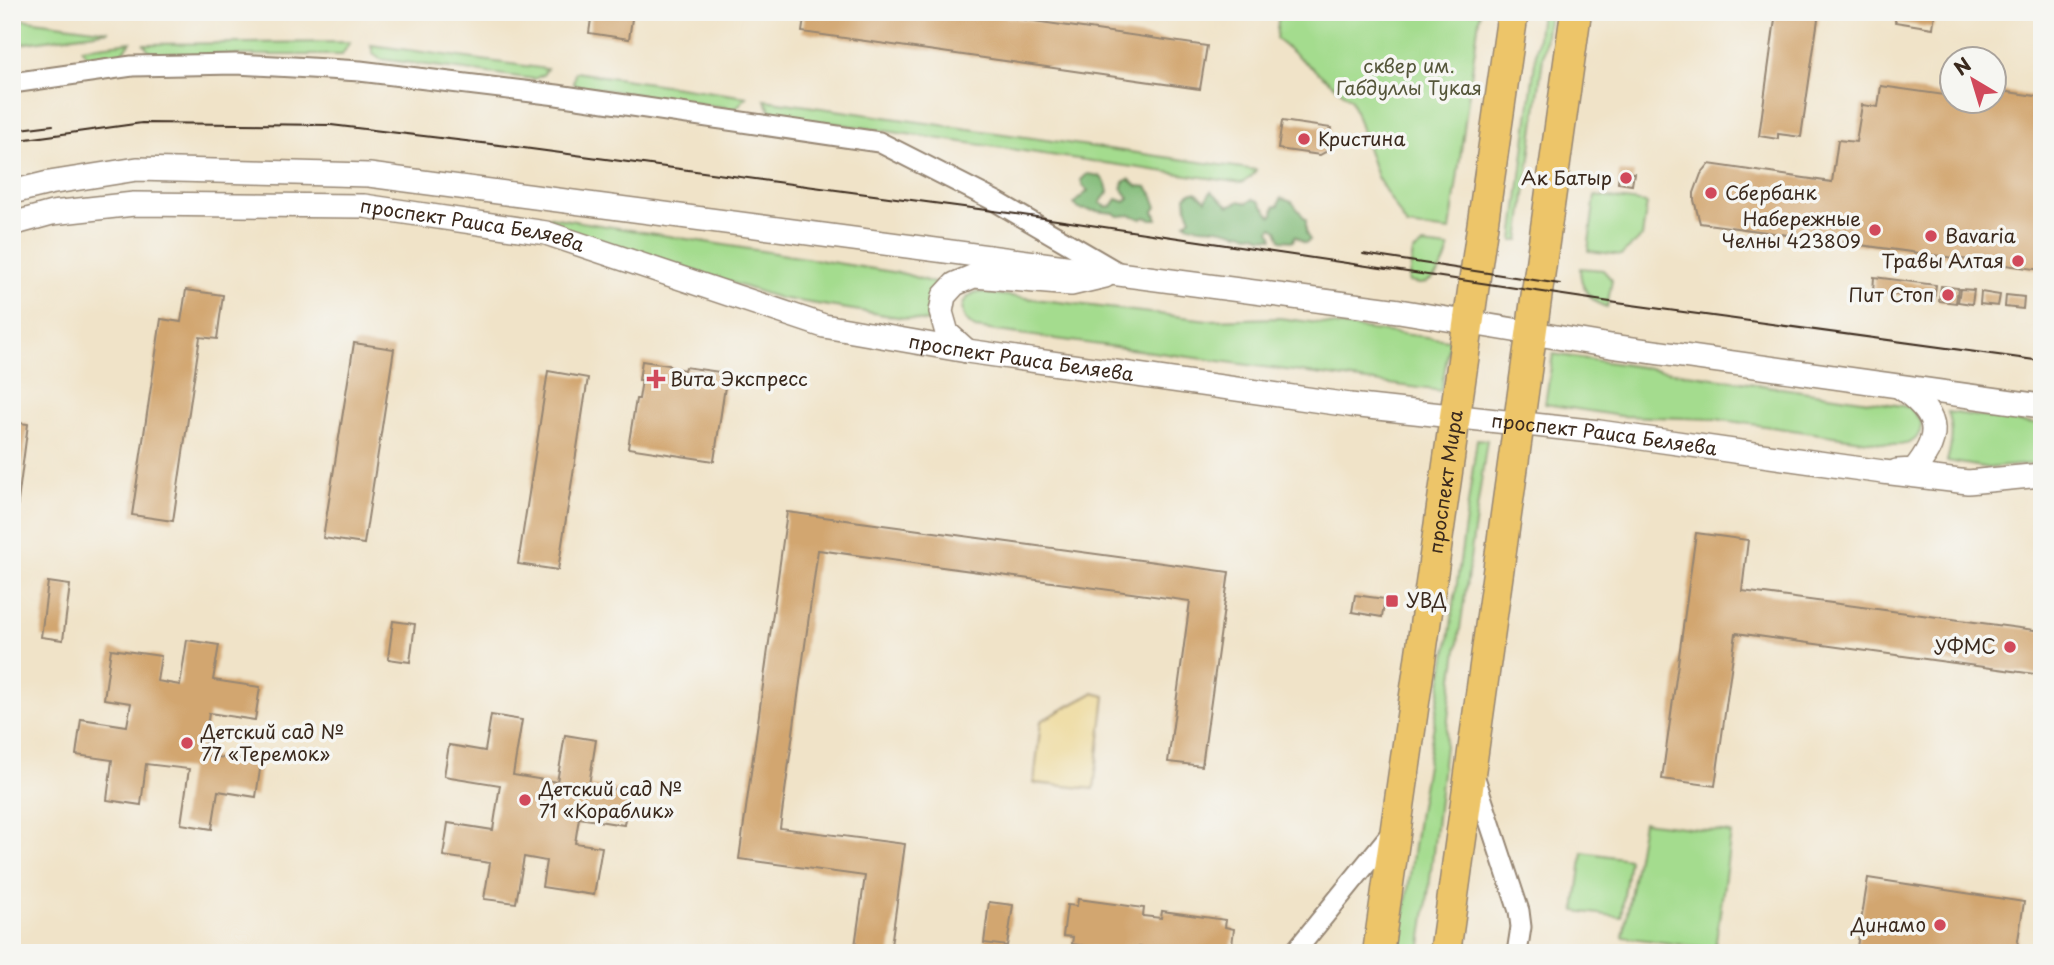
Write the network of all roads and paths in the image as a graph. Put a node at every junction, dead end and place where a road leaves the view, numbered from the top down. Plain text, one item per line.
1 (1513, 12) edge
2 (1576, 12) edge
3 (12, 83) edge
4 (12, 192) edge
5 (12, 224) edge
6 (1118, 272) junction
7 (1469, 323) junction
8 (1531, 333) junction
9 (968, 351) junction
10 (1898, 386) junction
11 (2042, 406) edge
12 (1455, 416) junction
13 (1518, 424) junction
14 (1883, 472) junction
15 (2042, 475) edge
16 (1471, 766) junction
17 (1396, 828) junction
18 (1294, 953) edge
19 (1378, 953) edge
20 (1445, 953) edge
21 (1517, 953) edge

1 - 7 main road, проспект Мира
2 - 8 main road
3 - 6 street
4 - 6 street, проспект Раиса Беляева
5 - 9 street, проспект Раиса Беляева
6 - 7 street, проспект Раиса Беляева
6 - 9 street
7 - 8 street, проспект Раиса Беляева
7 - 12 main road, проспект Мира
8 - 10 street, проспект Раиса Беляева
8 - 13 main road
9 - 12 street, проспект Раиса Беляева
10 - 11 street, проспект Раиса Беляева
10 - 14 street
12 - 13 street, проспект Раиса Беляева
12 - 17 main road, проспект Мира
13 - 14 street, проспект Раиса Беляева
13 - 16 main road
14 - 15 street, проспект Раиса Беляева
16 - 20 main road
16 - 21 street
17 - 18 street
17 - 19 main road, проспект Мира

